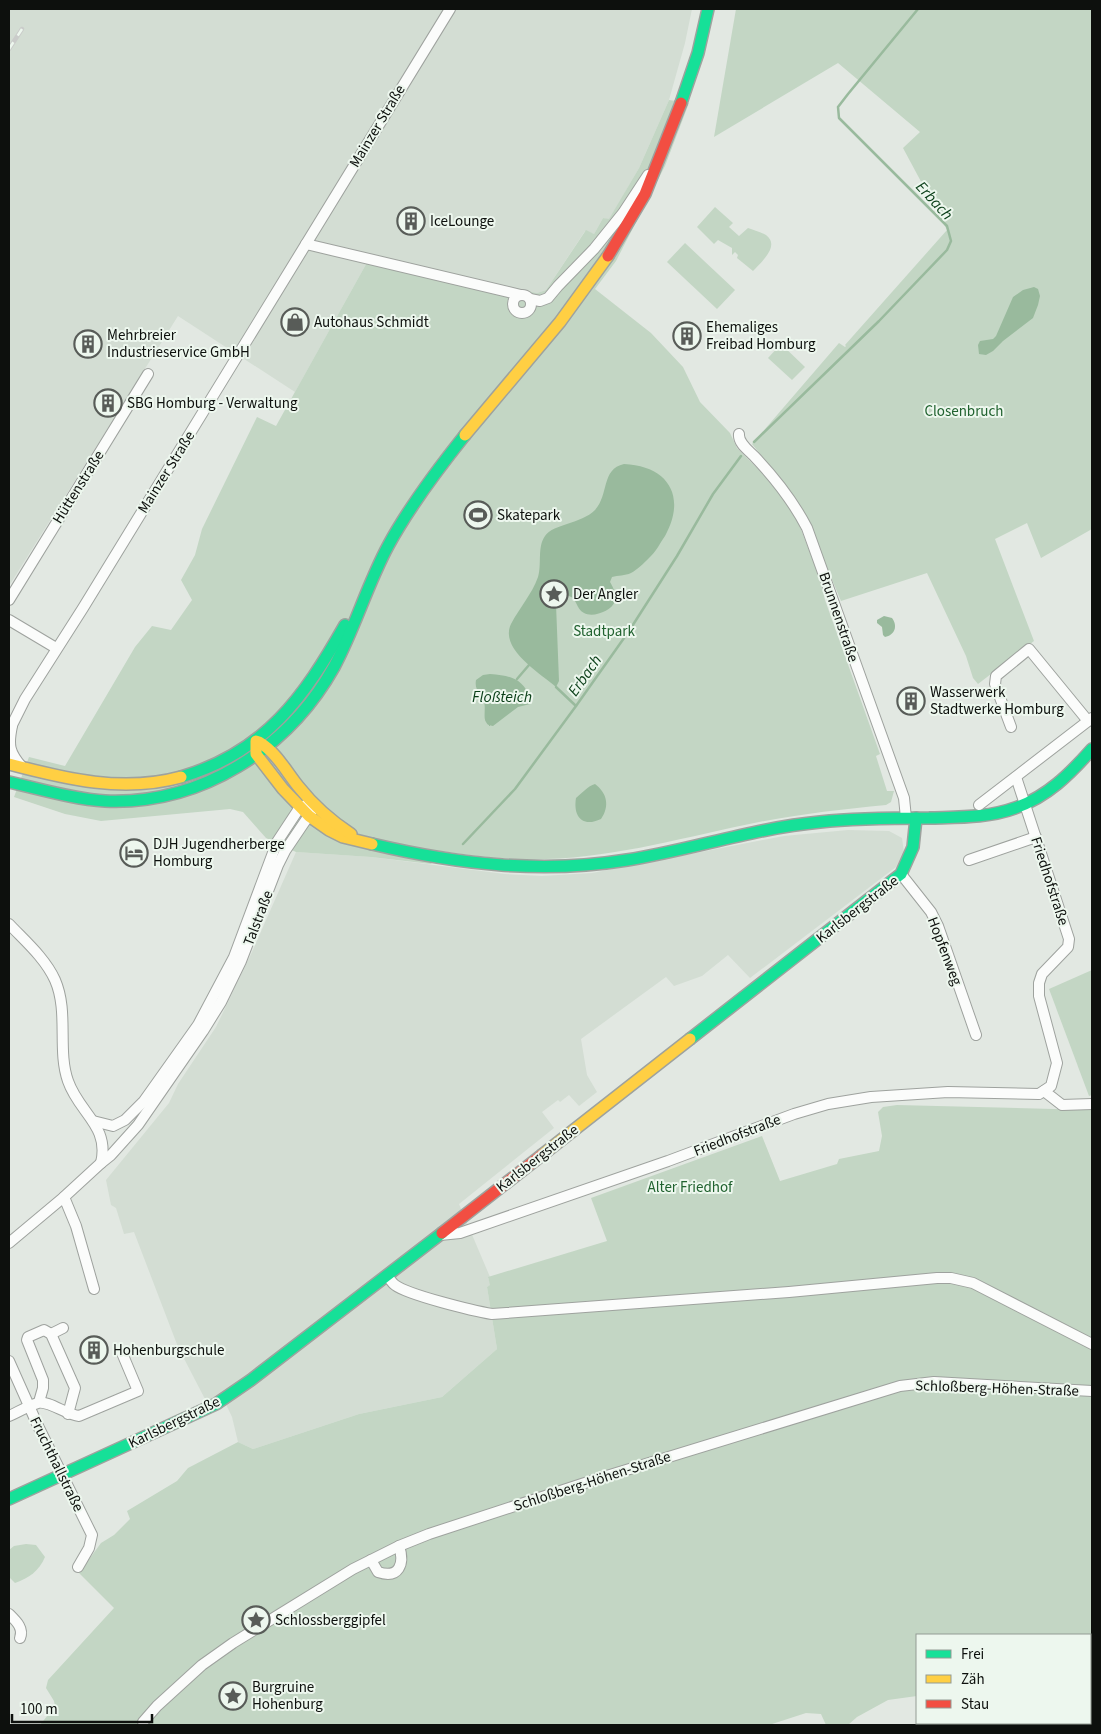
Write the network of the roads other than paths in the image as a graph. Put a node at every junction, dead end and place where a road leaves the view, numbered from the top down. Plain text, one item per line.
1 (450, 9) edge
2 (708, 9) edge
3 (657, 165) junction
4 (306, 244) junction
5 (469, 284) junction
6 (526, 297) junction
7 (514, 309) junction
8 (148, 374) dead end
9 (739, 434) dead end
10 (9, 600) edge
11 (9, 620) edge
12 (56, 648) junction
13 (1090, 720) edge
14 (10, 724) edge
15 (1011, 727) dead end
16 (262, 743) junction
17 (1092, 749) edge
18 (256, 754) junction
19 (9, 764) edge
20 (23, 768) junction
21 (1016, 777) junction
22 (9, 782) edge
23 (313, 804) junction
24 (1026, 804) junction
25 (979, 805) dead end
26 (300, 807) junction
27 (309, 816) junction
28 (911, 818) junction
29 (1036, 837) junction
30 (365, 842) junction
31 (969, 860) dead end
32 (901, 874) junction
33 (9, 924) edge
34 (976, 1036) dead end
35 (1044, 1091) junction
36 (1092, 1104) edge
37 (93, 1121) junction
38 (101, 1162) junction
39 (64, 1197) junction
40 (440, 1235) junction
41 (9, 1243) edge
42 (387, 1276) junction
43 (94, 1289) dead end
44 (63, 1328) dead end
45 (51, 1334) junction
46 (1092, 1344) edge
47 (122, 1353) dead end
48 (9, 1361) edge
49 (1092, 1391) edge
50 (39, 1402) junction
51 (29, 1407) junction
52 (68, 1414) junction
53 (9, 1416) edge
54 (62, 1475) junction
55 (9, 1499) edge
56 (399, 1546) junction
57 (371, 1560) junction
58 (78, 1567) dead end
59 (9, 1614) edge
60 (20, 1638) dead end
61 (143, 1722) dead end

1 - 4 street, Mainzer Straße
2 - 3 main road
3 - 6 street
3 - 16 main road
4 - 5 street
4 - 12 street, Mainzer Straße
5 - 6 street
5 - 7 street
6 - 7 street
6 - 7 street
8 - 10 street, Hüttenstraße
9 - 28 street, Brunnenstraße
11 - 12 street
12 - 14 street, Mainzer Straße
13 - 15 street
13 - 21 street
14 - 20 street, Mainzer Straße
16 - 18 main road
16 - 20 main road
16 - 23 main road
17 - 24 main road
18 - 22 main road
18 - 26 main road
19 - 20 main road
21 - 24 street
21 - 25 street
23 - 26 street
23 - 27 street, Talstraße
23 - 30 main road
24 - 28 main road
24 - 29 street, Friedhofstraße
26 - 27 main road
26 - 37 street, Talstraße
27 - 30 main road
27 - 38 street, Talstraße
28 - 30 main road
28 - 32 main road, Karlsbergstraße
29 - 31 street
29 - 35 street, Friedhofstraße
32 - 34 street, Hopfenweg
32 - 40 main road, Karlsbergstraße
33 - 37 street
35 - 36 street
35 - 40 street, Friedhofstraße
37 - 38 street
38 - 39 street, Talstraße
39 - 41 street, Talstraße
39 - 43 street
40 - 42 main road, Karlsbergstraße
42 - 46 street
42 - 54 main road, Karlsbergstraße
44 - 45 street
45 - 50 street
45 - 52 street
47 - 52 street
48 - 51 street, Fruchthallstraße
49 - 56 street, Schloßberg-Höhen-Straße
50 - 51 street
50 - 52 street
51 - 53 street
51 - 54 street, Fruchthallstraße
54 - 55 main road, Karlsbergstraße
54 - 58 street, Fruchthallstraße
56 - 57 street, Schloßberg-Höhen-Straße
56 - 57 street
57 - 61 street, Schloßberg-Höhen-Straße
59 - 60 street

